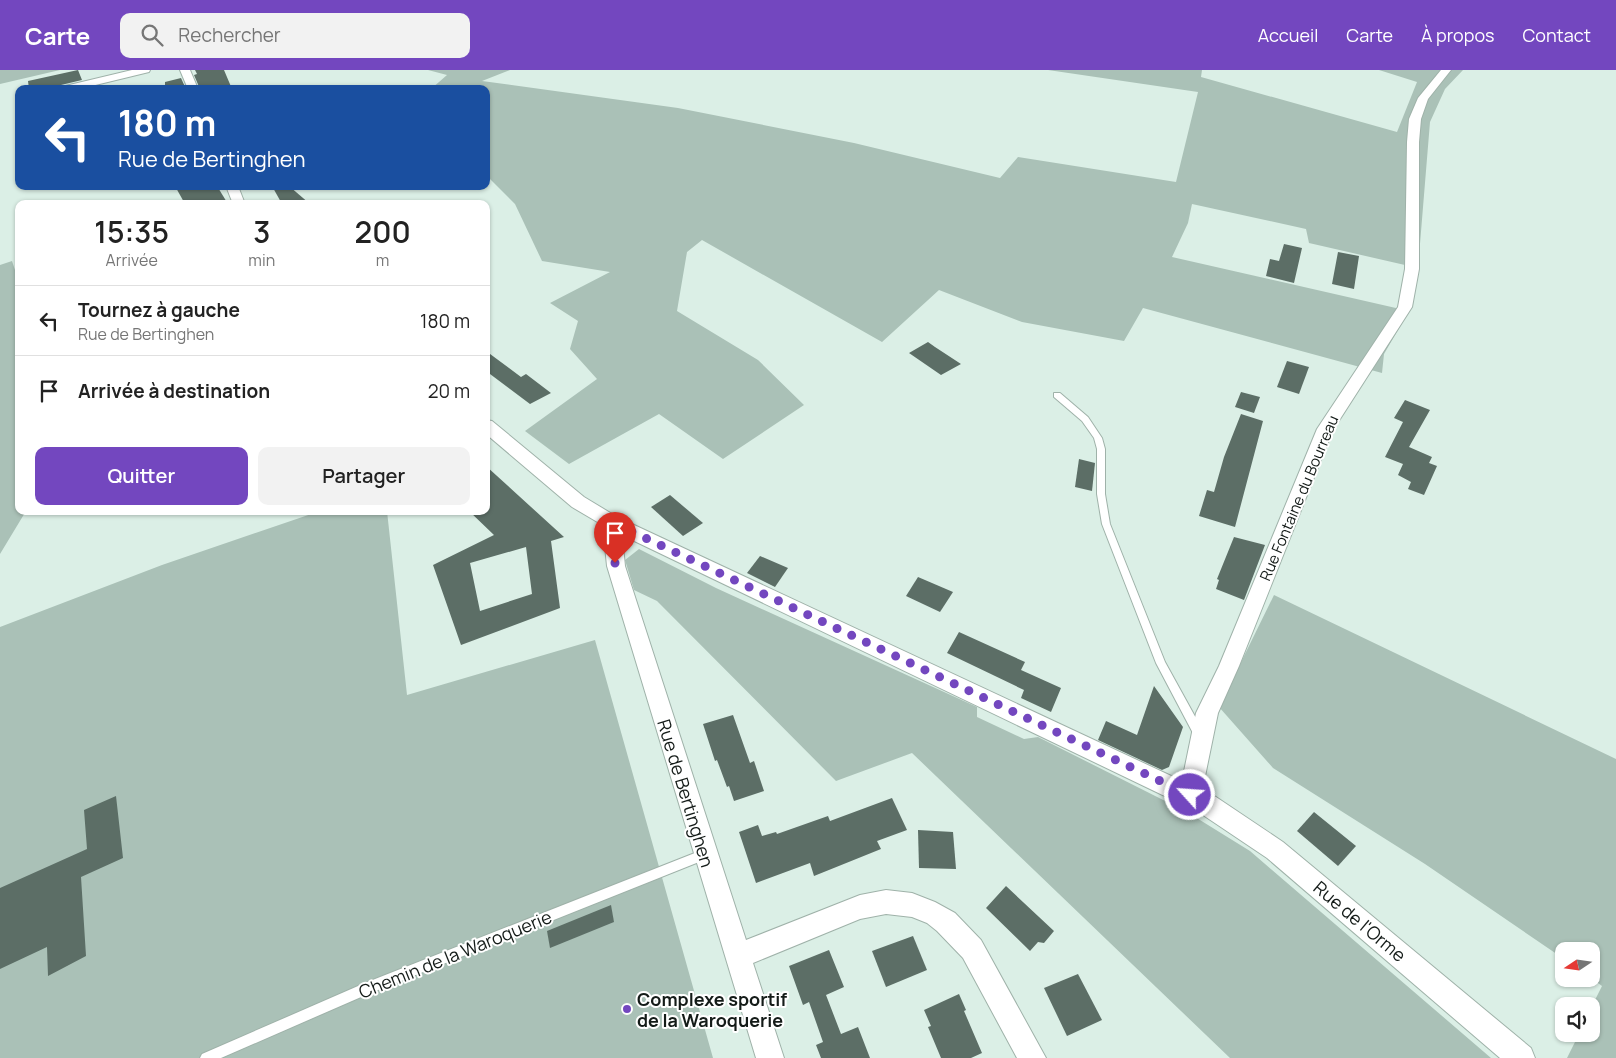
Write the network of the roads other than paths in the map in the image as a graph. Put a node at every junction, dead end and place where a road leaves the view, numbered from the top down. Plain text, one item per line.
1 (146, 70) edge
2 (185, 70) edge
3 (1446, 70) edge
4 (82, 85) edge
5 (191, 85) edge
6 (1057, 395) dead end
7 (490, 428) edge
8 (622, 527) junction
9 (1201, 737) junction
10 (1190, 795) junction
11 (705, 854) junction
12 (738, 956) junction
13 (206, 1058) edge
14 (770, 1058) edge
15 (1032, 1058) edge
16 (1521, 1058) edge

1 - 4 street
2 - 5 street
3 - 9 street, Rue Fontaine du Bourreau
6 - 9 lane
7 - 8 street
8 - 10 street
8 - 11 street, Rue de Bertinghen
9 - 10 street, Rue Fontaine du Bourreau
10 - 16 street, Rue de l'Orme
11 - 12 street, Rue de Bertinghen
11 - 13 lane, Chemin de la Waroquerie
12 - 14 street, Rue de Bertinghen
12 - 15 street

